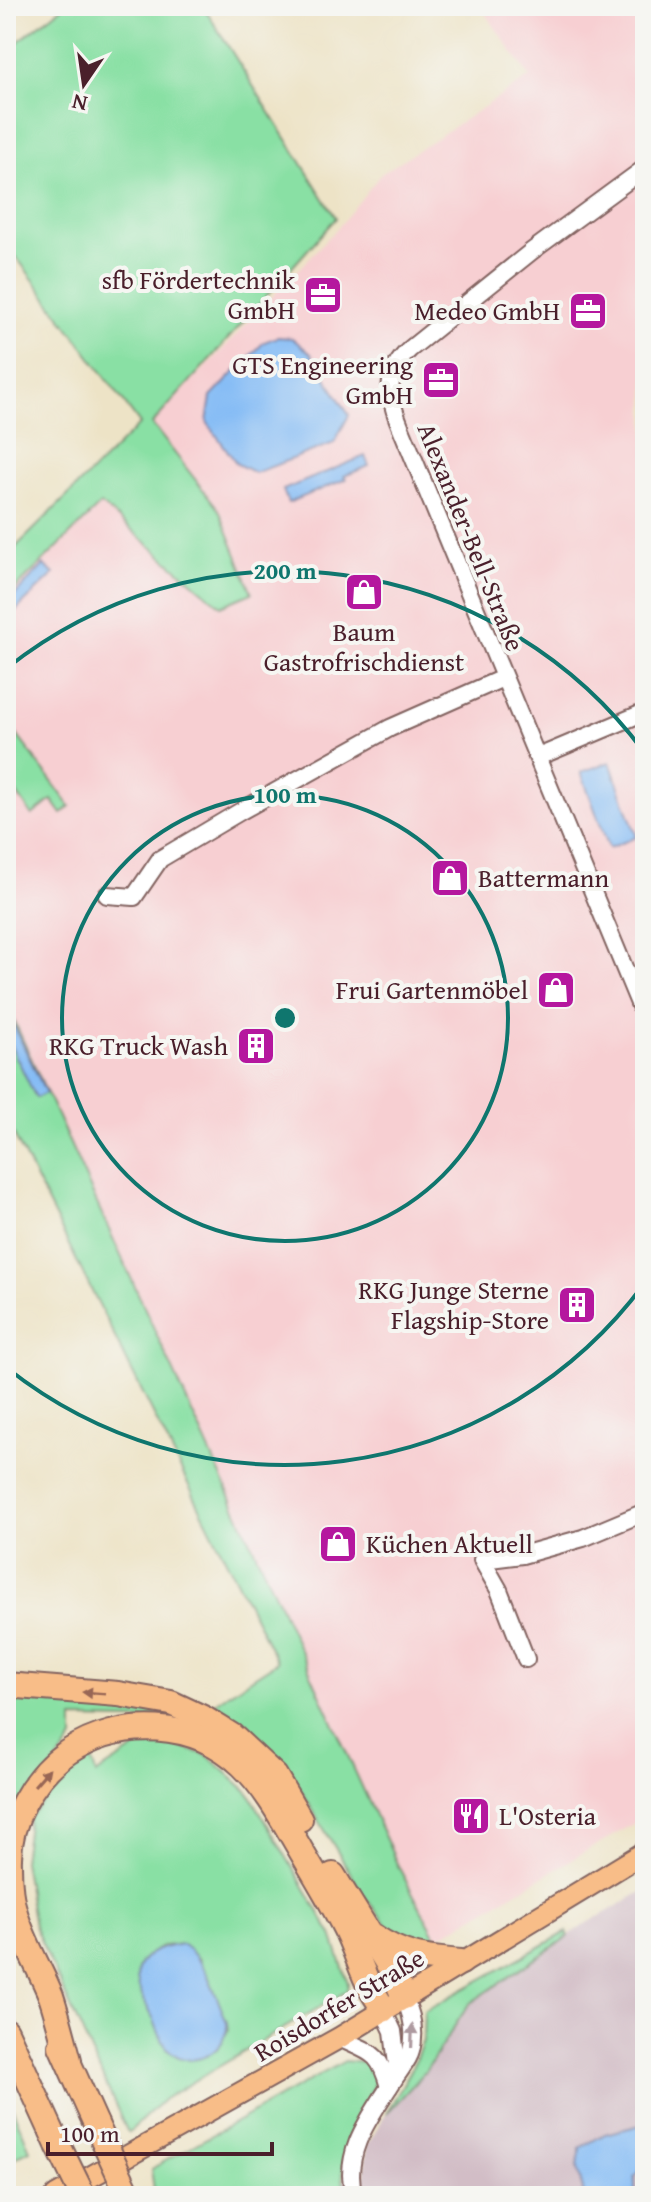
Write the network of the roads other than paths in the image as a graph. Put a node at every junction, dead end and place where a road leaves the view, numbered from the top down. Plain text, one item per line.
1 (645, 168) edge
2 (503, 678) junction
3 (645, 712) edge
4 (538, 757) junction
5 (107, 895) dead end
6 (645, 1018) edge
7 (645, 1512) edge
8 (526, 1659) dead end
9 (6, 1685) edge
10 (645, 1852) edge
11 (368, 1933) junction
12 (6, 1934) edge
13 (461, 1962) junction
14 (394, 2004) junction
15 (6, 2031) edge
16 (339, 2038) junction
17 (69, 2060) junction
18 (394, 2080) junction
19 (56, 2196) edge
20 (83, 2196) edge
21 (129, 2196) edge
22 (354, 2196) edge

1 - 2 street, Alexander-Bell-Straße
2 - 4 street, Alexander-Bell-Straße
2 - 5 street
3 - 4 street
4 - 6 street, Alexander-Bell-Straße
7 - 8 street
11 -> 9 highway
10 - 13 main road, Roisdorfer Straße
11 - 13 highway
11 - 14 highway
12 - 17 highway
13 - 14 main road, Roisdorfer Straße
14 - 16 main road, Roisdorfer Straße
17 -> 14 highway
14 - 18 street
18 -> 14 street
15 - 20 highway, bridge
16 - 18 street
16 - 19 main road, Roisdorfer Straße
17 - 21 highway, bridge
18 - 22 street

